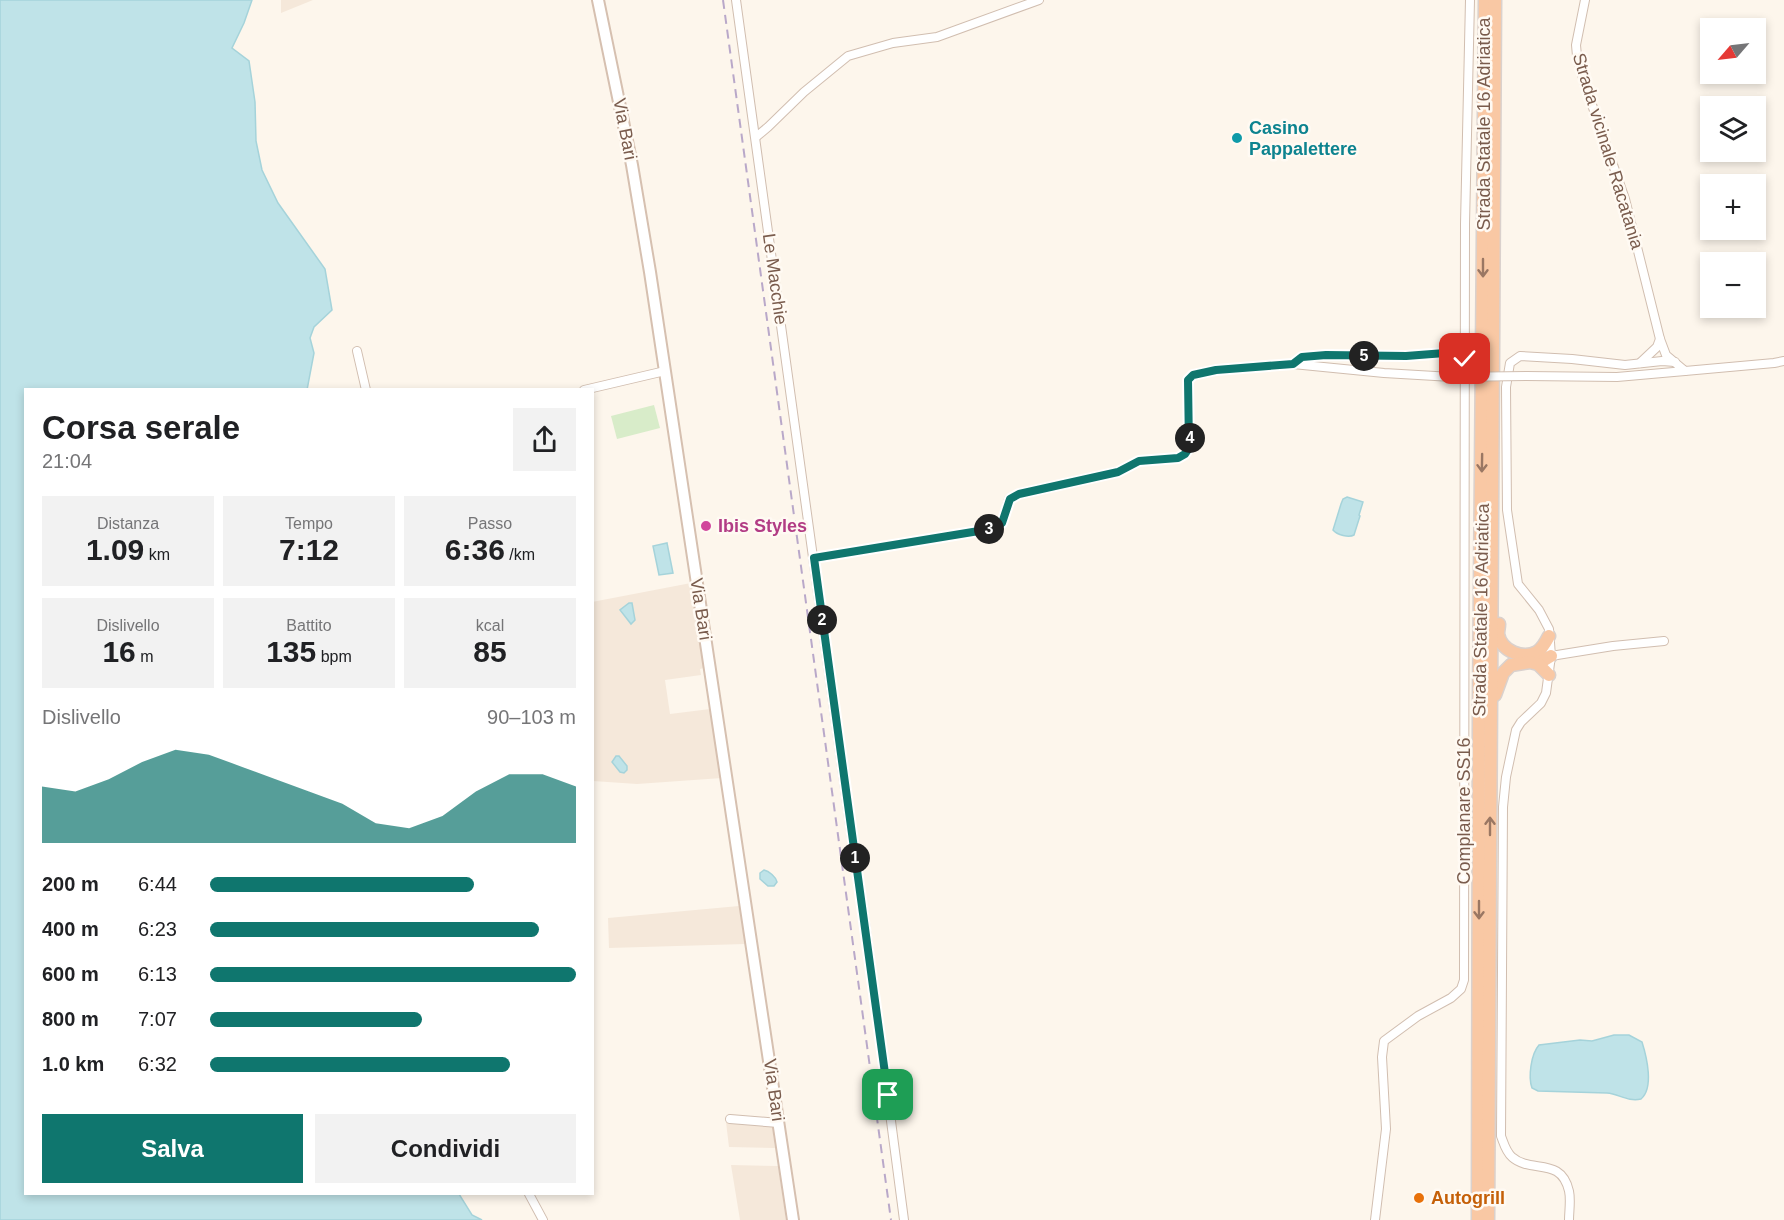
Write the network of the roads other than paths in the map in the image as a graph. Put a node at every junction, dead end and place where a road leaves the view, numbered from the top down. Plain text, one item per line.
1 (598, 0) edge
2 (736, 0) edge
3 (1039, 0) edge
4 (1470, 0) edge
5 (1485, 0) edge
6 (1495, 0) edge
7 (1585, 0) edge
8 (756, 137) junction
9 (1660, 339) junction
10 (357, 351) dead end
11 (1465, 359) junction
12 (1784, 361) edge
13 (1675, 362) junction
14 (1293, 364) junction
15 (1638, 364) junction
16 (665, 370) junction
17 (1685, 371) junction
18 (366, 388) edge
19 (592, 388) edge
20 (814, 558) junction
21 (1492, 599) junction
22 (1550, 636) junction
23 (1664, 641) dead end
24 (1551, 656) junction
25 (1538, 657) junction
26 (1549, 675) junction
27 (1491, 708) junction
28 (730, 1119) dead end
29 (779, 1123) junction
30 (530, 1195) edge
31 (543, 1220) edge
32 (793, 1220) edge
33 (904, 1220) edge
34 (1375, 1220) edge
35 (1478, 1220) edge
36 (1488, 1220) edge
37 (1569, 1220) edge

1 - 16 main road, Via Bari
2 - 8 street, Le Macchie
3 - 8 street
4 - 11 street, Complanare SS16
5 -> 35 highway, Strada Statale 16 Adriatica
6 - 21 highway, Strada Statale 16 Adriatica
7 - 9 street, Strada vicinale Racatania
8 - 20 street, Le Macchie
9 - 13 street, Strada vicinale Racatania
9 - 15 street
10 - 18 street
11 - 14 street
11 - 34 street, Complanare SS16
12 - 17 street
13 - 15 street
13 - 17 street, Strada vicinale Racatania
14 - 17 street, bridge
14 - 20 street
15 - 22 street
16 - 19 street
16 - 29 main road, Via Bari
20 - 33 street, Le Macchie
21 - 25 highway
21 - 27 highway, Strada Statale 16 Adriatica
22 - 24 street
22 - 25 highway
23 - 24 street
24 - 25 highway
24 - 26 street
25 - 26 highway
25 - 27 highway
26 - 37 street
36 -> 27 highway, Strada Statale 16 Adriatica
28 - 29 street
29 - 32 main road, Via Bari
30 - 31 street

